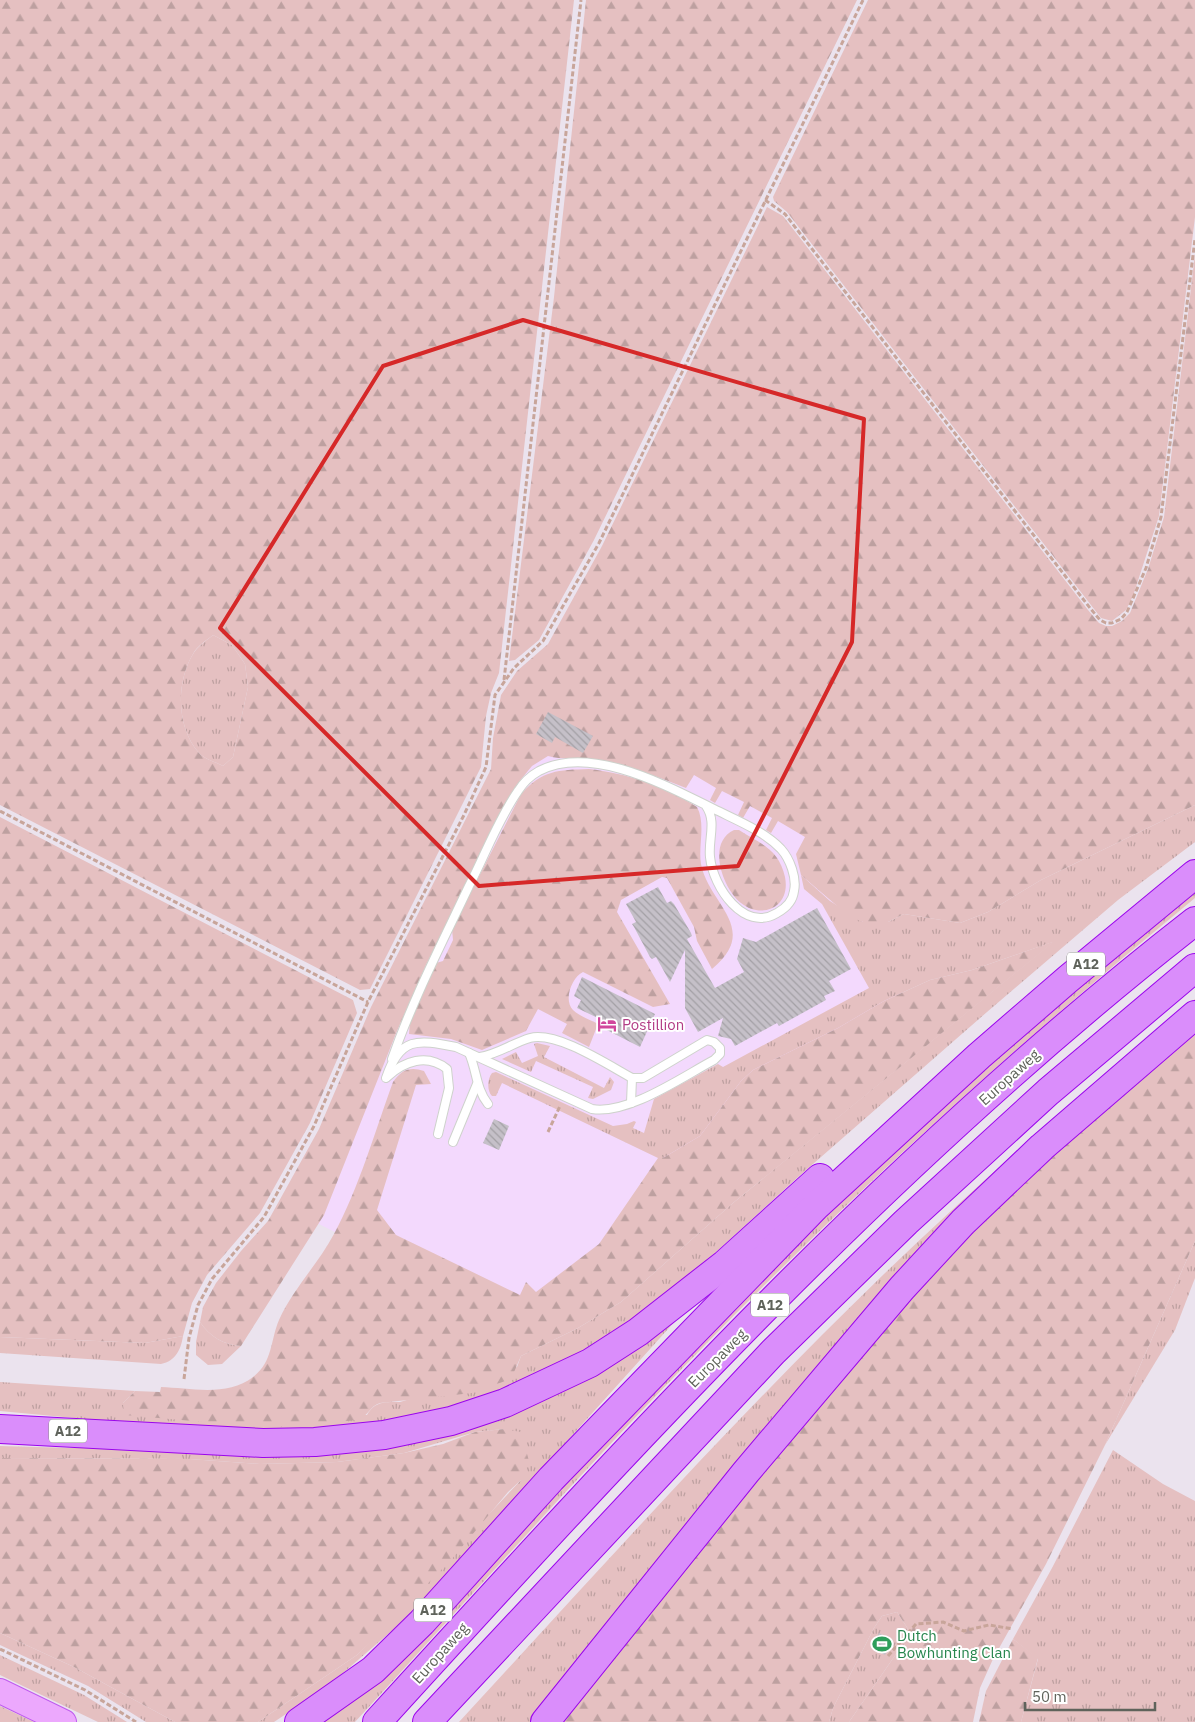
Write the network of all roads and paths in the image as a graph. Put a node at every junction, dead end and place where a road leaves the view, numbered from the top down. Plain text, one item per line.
1 (581, 0) edge
2 (863, 0) edge
3 (765, 200) junction
4 (1195, 238) edge
5 (504, 680) junction
6 (706, 806) junction
7 (0, 811) edge
8 (1195, 874) edge
9 (1195, 921) edge
10 (1195, 968) edge
11 (368, 1002) junction
12 (1195, 1015) edge
13 (469, 1053) junction
14 (979, 1056) junction
15 (480, 1058) junction
16 (392, 1059) junction
17 (632, 1078) junction
18 (477, 1084) junction
19 (631, 1103) junction
20 (488, 1104) dead end
21 (558, 1110) dead end
22 (548, 1132) dead end
23 (438, 1134) dead end
24 (453, 1142) dead end
25 (184, 1379) dead end
26 (0, 1429) edge
27 (1013, 1629) dead end
28 (0, 1649) edge
29 (888, 1656) dead end
30 (0, 1691) edge
31 (64, 1722) edge
32 (136, 1722) edge
33 (299, 1722) edge
34 (377, 1722) edge
35 (427, 1722) edge
36 (545, 1722) edge

1 - 5 path
2 - 3 path
3 - 4 path
3 - 5 path
5 - 11 path
6 - 6 lane
6 - 16 lane
7 - 11 path
8 - 14 highway, A12
9 - 34 highway, Europaweg / A12
10 - 35 highway, A12
11 - 25 path
12 - 36 highway
13 - 15 lane
13 - 16 lane
13 - 18 lane
14 - 26 highway, A12
14 - 33 highway, A12
15 - 17 lane
15 - 19 lane
16 - 23 lane
17 - 19 lane
17 - 19 lane
18 - 20 lane
18 - 24 lane
21 - 22 path
27 - 29 path
28 - 32 path
30 - 31 main road

